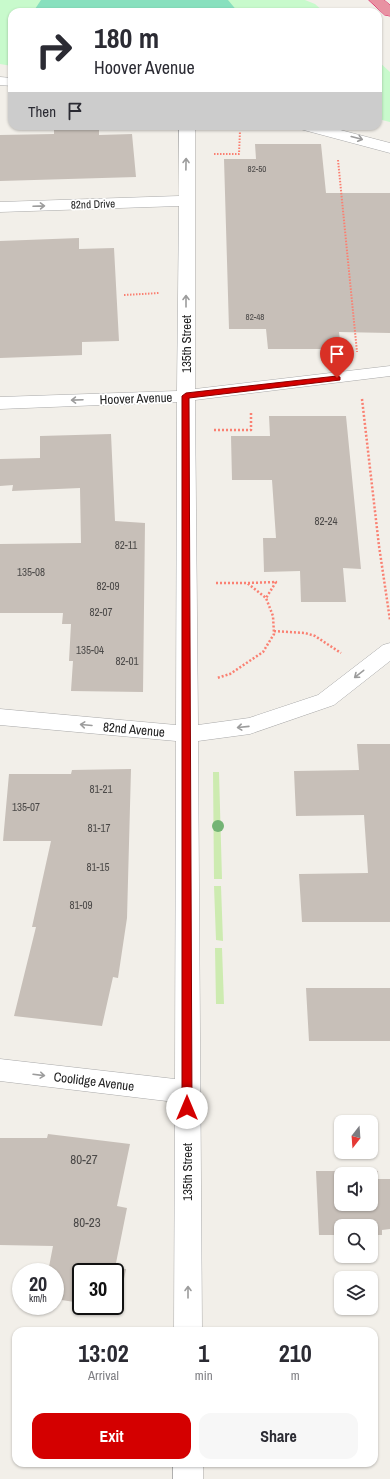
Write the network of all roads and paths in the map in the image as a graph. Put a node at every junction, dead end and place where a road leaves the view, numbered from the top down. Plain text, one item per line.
1 (376, 0) edge
2 (390, 12) edge
3 (187, 130) edge
4 (322, 130) edge
5 (240, 131) dead end
6 (390, 148) edge
7 (209, 154) dead end
8 (338, 160) dead end
9 (186, 201) junction
10 (0, 207) edge
11 (160, 293) dead end
12 (124, 295) dead end
13 (357, 354) dead end
14 (390, 371) edge
15 (186, 396) junction
16 (362, 397) dead end
17 (0, 403) edge
18 (251, 408) dead end
19 (213, 430) dead end
20 (216, 583) dead end
21 (247, 583) junction
22 (266, 598) junction
23 (390, 620) edge
24 (274, 631) junction
25 (390, 650) edge
26 (343, 654) dead end
27 (217, 678) dead end
28 (0, 717) edge
29 (186, 734) junction
30 (0, 1070) edge
31 (187, 1092) junction
32 (188, 1327) edge
33 (188, 1467) edge
34 (188, 1479) edge

1 - 2 highway
9 -> 3 street, 135th Street
4 -> 6 street
5 - 7 path
8 - 13 path
10 -> 9 street, 82nd Drive
15 -> 9 street, 135th Street
11 - 12 path
14 - 15 street, Hoover Avenue
15 -> 17 street, Hoover Avenue
15 - 29 street, 135th Street
16 - 23 path
18 - 19 path
20 - 21 path
21 - 22 path
21 - 22 path
22 - 24 path
24 - 26 path
24 - 27 path
25 -> 29 street, 82nd Avenue
29 -> 28 street, 82nd Avenue
29 - 31 street, 135th Street
30 -> 31 street, Coolidge Avenue
32 -> 31 street, 135th Street
33 - 34 street

